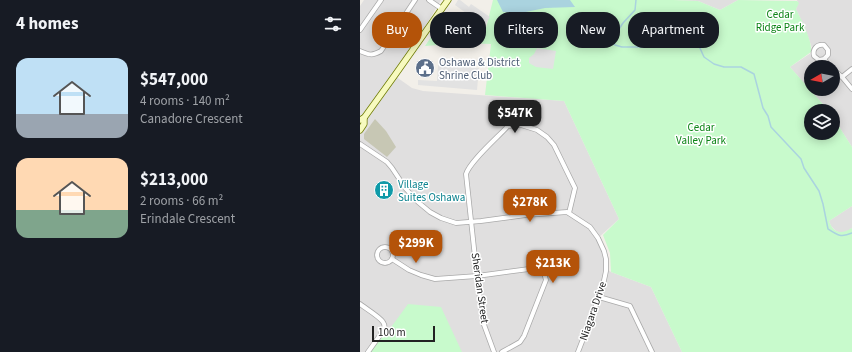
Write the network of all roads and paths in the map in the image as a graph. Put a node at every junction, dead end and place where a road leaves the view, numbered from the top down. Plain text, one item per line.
1 (381, 0) edge
2 (415, 0) edge
3 (429, 0) edge
4 (448, 0) edge
5 (442, 9) junction
6 (360, 30) edge
7 (360, 51) edge
8 (852, 69) edge
9 (842, 77) joint
10 (852, 89) edge
11 (362, 119) edge
12 (360, 130) edge
13 (360, 144) edge
14 (569, 213) junction
15 (471, 222) junction
16 (392, 259) junction
17 (477, 276) junction
18 (599, 297) junction
19 (360, 304) edge
20 (368, 352) edge
21 (494, 352) edge
22 (502, 352) edge
23 (578, 352) edge
24 (652, 352) edge

1 - 6 street
2 - 7 street
3 - 5 street
4 - 5 main road
5 - 11 main road
8 - 9 street
9 - 10 street
11 - 12 main road
13 - 15 street
14 - 15 street
14 - 15 street, Sheridan Street
14 - 18 street, Niagara Drive
15 - 17 street, Sheridan Street
16 - 16 street
16 - 17 street
17 - 21 street, Sheridan Street
17 - 22 street
18 - 23 street, Niagara Drive
18 - 24 street
19 - 20 street

